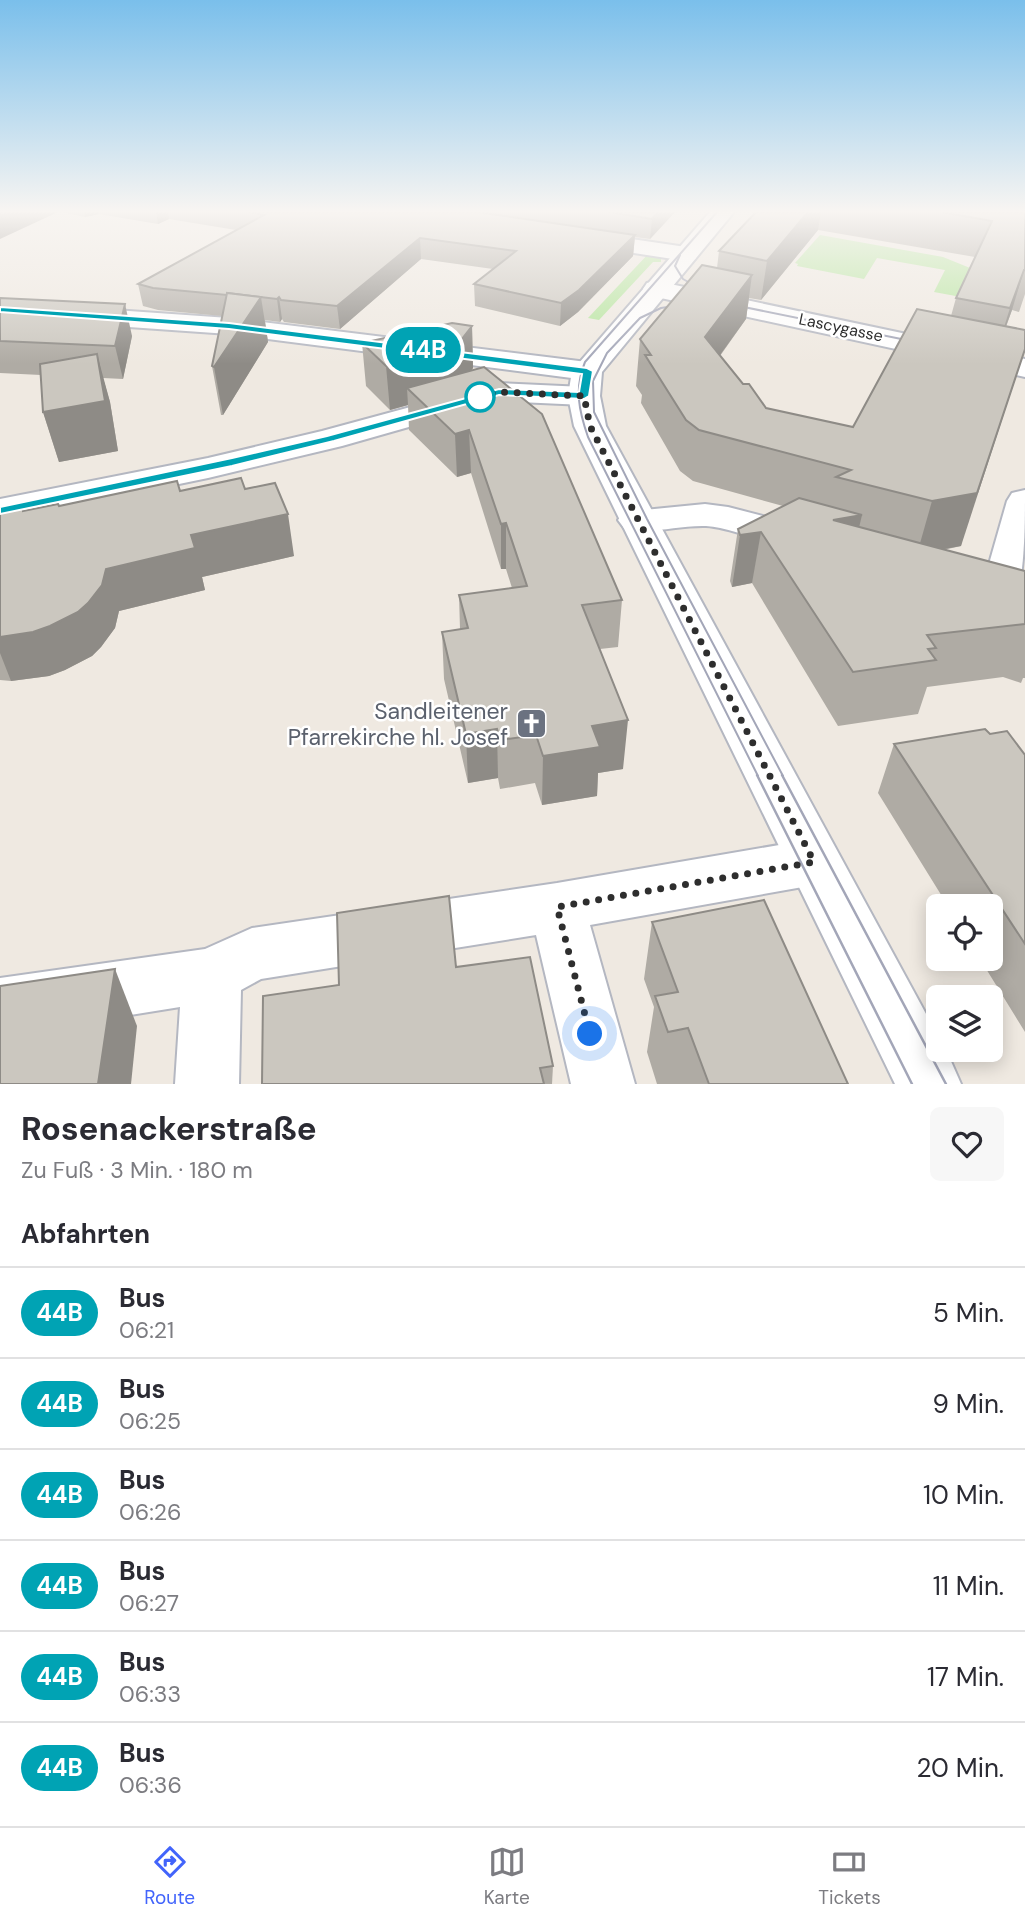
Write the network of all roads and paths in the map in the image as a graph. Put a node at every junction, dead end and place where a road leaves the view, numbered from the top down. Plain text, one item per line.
1 (679, 263) edge
2 (656, 289) junction
3 (0, 310) edge
4 (1025, 368) edge
5 (501, 376) junction
6 (585, 384) junction
7 (1025, 501) edge
8 (0, 510) edge
9 (637, 520) junction
10 (832, 546) edge
11 (962, 582) edge
12 (1013, 595) edge
13 (814, 862) junction
14 (557, 907) junction
15 (212, 975) junction
16 (0, 1007) edge
17 (207, 1084) edge
18 (603, 1084) edge
19 (929, 1084) edge

1 - 2 street
2 - 4 street, Lascygasse
2 - 6 street
3 - 5 street
5 - 6 street
5 - 8 street
6 - 9 street
7 - 12 street
9 - 10 street
9 - 13 street
11 - 12 street
13 - 14 street
13 - 19 street
14 - 15 street
14 - 18 street
15 - 16 street
15 - 17 street

